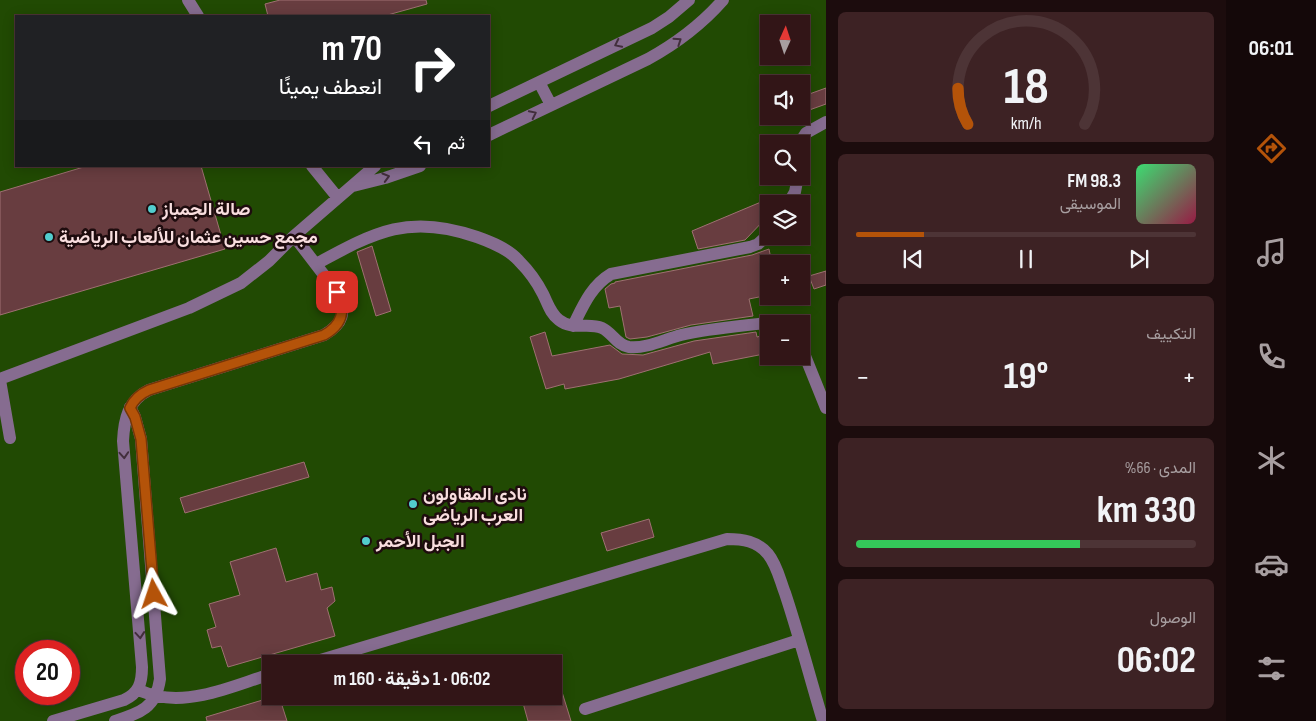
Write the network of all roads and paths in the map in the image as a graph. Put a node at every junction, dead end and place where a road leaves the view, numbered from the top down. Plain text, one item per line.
1 (188, 0) edge
2 (689, 0) edge
3 (723, 0) edge
4 (197, 15) edge
5 (539, 82) junction
6 (551, 105) junction
7 (490, 106) edge
8 (826, 122) edge
9 (490, 135) edge
10 (805, 135) edge
11 (313, 167) edge
12 (374, 167) edge
13 (417, 167) edge
14 (351, 186) junction
15 (338, 198) junction
16 (294, 236) junction
17 (760, 242) edge
18 (316, 264) junction
19 (760, 324) edge
20 (573, 326) junction
21 (809, 365) edge
22 (0, 379) edge
23 (130, 408) junction
24 (826, 408) edge
25 (10, 438) dead end
26 (799, 640) junction
27 (337, 655) edge
28 (262, 677) edge
29 (138, 690) junction
30 (156, 696) junction
31 (585, 709) dead end
32 (53, 721) edge
33 (115, 721) edge
34 (823, 721) edge

1 - 4 lane
2 -> 5 lane
6 -> 3 lane
5 - 6 lane
5 - 7 lane
9 -> 6 lane
8 - 10 lane
11 - 15 lane
12 - 14 lane
14 -> 13 lane
14 - 15 lane
15 - 16 lane
16 - 18 lane
16 - 22 lane
17 - 20 lane
18 - 20 lane
18 - 23 lane
19 - 20 lane
21 - 24 lane
22 - 25 lane
23 -> 29 lane
23 - 30 lane
26 - 27 lane
26 - 31 lane
26 - 34 lane
28 - 30 lane
29 - 30 lane
29 - 32 lane
30 - 33 lane

